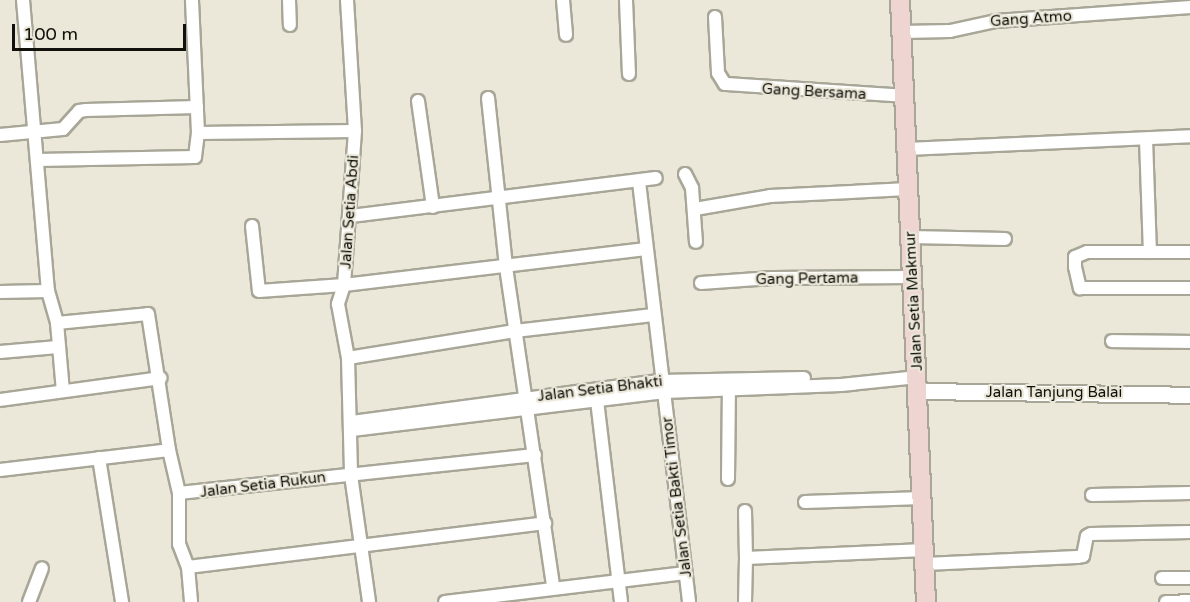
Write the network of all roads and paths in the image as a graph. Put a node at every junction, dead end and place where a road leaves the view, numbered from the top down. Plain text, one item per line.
1 (23, 0) edge
2 (192, 0) edge
3 (289, 0) edge
4 (347, 0) edge
5 (563, 0) edge
6 (626, 0) edge
7 (900, 0) edge
8 (1125, 5) edge
9 (1190, 7) edge
10 (715, 17) dead end
11 (290, 25) dead end
12 (902, 32) junction
13 (566, 36) dead end
14 (630, 74) dead end
15 (905, 96) junction
16 (488, 98) dead end
17 (418, 101) dead end
18 (196, 107) junction
19 (37, 131) junction
20 (355, 131) junction
21 (198, 133) junction
22 (0, 135) edge
23 (1190, 136) edge
24 (1146, 139) junction
25 (907, 149) junction
26 (37, 160) junction
27 (685, 174) dead end
28 (656, 178) dead end
29 (639, 182) junction
30 (908, 189) junction
31 (500, 198) junction
32 (433, 207) junction
33 (695, 209) junction
34 (351, 216) junction
35 (252, 226) dead end
36 (911, 237) junction
37 (1005, 239) dead end
38 (696, 243) dead end
39 (644, 249) junction
40 (1150, 252) junction
41 (1190, 252) edge
42 (506, 267) junction
43 (913, 278) junction
44 (701, 283) dead end
45 (344, 285) junction
46 (1190, 288) edge
47 (48, 291) junction
48 (0, 292) edge
49 (653, 315) junction
50 (57, 323) junction
51 (515, 331) junction
52 (1112, 341) dead end
53 (1190, 342) edge
54 (58, 347) junction
55 (0, 352) edge
56 (348, 358) junction
57 (160, 378) junction
58 (768, 383) junction
59 (918, 384) junction
60 (663, 386) junction
61 (729, 390) junction
62 (63, 391) junction
63 (596, 395) junction
64 (1190, 395) edge
65 (0, 400) edge
66 (527, 403) junction
67 (352, 426) junction
68 (169, 450) junction
69 (535, 455) junction
70 (99, 458) junction
71 (0, 470) edge
72 (351, 475) junction
73 (728, 478) dead end
74 (179, 493) junction
75 (1190, 493) edge
76 (1092, 495) dead end
77 (922, 498) junction
78 (805, 502) dead end
79 (745, 511) dead end
80 (545, 523) junction
81 (1190, 532) edge
82 (362, 544) junction
83 (925, 557) junction
84 (747, 558) junction
85 (188, 567) junction
86 (42, 568) dead end
87 (685, 573) junction
88 (1161, 578) dead end
89 (1190, 578) edge
90 (617, 580) junction
91 (552, 587) junction
92 (1190, 601) edge
93 (28, 602) edge
94 (123, 602) edge
95 (191, 602) edge
96 (369, 602) edge
97 (445, 602) edge
98 (621, 602) edge
99 (688, 602) edge
100 (745, 602) edge
101 (926, 602) edge
102 (1166, 602) edge

1 - 19 street
2 - 18 street
3 - 11 street
4 - 20 street, Jalan Setia Abdi
5 - 13 street
6 - 14 street
7 - 12 main road, Jalan Setia Makmur
8 - 9 street, Gang Atmo
8 - 12 street, Gang Atmo
10 - 15 street, Gang Bersama
12 - 15 main road, Jalan Setia Makmur
15 - 25 main road, Jalan Setia Makmur
16 - 31 street
17 - 32 street
18 - 19 street
18 - 21 street
19 - 22 street
19 - 26 street
20 - 21 street
20 - 34 street, Jalan Setia Abdi
21 - 26 street
23 - 24 street
24 - 25 street
24 - 40 street
25 - 30 main road, Jalan Setia Makmur
26 - 47 street
27 - 33 street
28 - 29 street
29 - 31 street
29 - 39 street, Jalan Setia Bakti Timor
30 - 33 street
30 - 36 main road, Jalan Setia Makmur
31 - 32 street
31 - 42 street
32 - 34 street
33 - 38 street
34 - 45 street, Jalan Setia Abdi
35 - 45 street
36 - 37 street
36 - 43 main road, Jalan Setia Makmur
39 - 42 street
39 - 49 street, Jalan Setia Bakti Timor
40 - 41 street
40 - 46 street
42 - 45 street
42 - 51 street
43 - 44 street, Gang Pertama
43 - 59 main road, Jalan Setia Makmur
45 - 56 street, Jalan Setia Abdi
47 - 48 street
47 - 50 street
49 - 51 street
49 - 60 street, Jalan Setia Bakti Timor
50 - 54 street
50 - 57 street
51 - 56 street
51 - 66 street
52 - 53 street
54 - 55 street
54 - 62 street
56 - 67 street, Jalan Setia Abdi
57 - 62 street
57 - 68 street
58 - 59 street, Jalan Setia Bhakti
58 - 60 street, Jalan Setia Bhakti
58 - 61 street, Jalan Setia Bhakti
59 - 64 street, Jalan Tanjung Balai
59 - 77 main road, Jalan Setia Makmur
60 - 61 street, Jalan Setia Bhakti
60 - 63 street, Jalan Setia Bhakti
60 - 87 street, Jalan Setia Bakti Timor
61 - 73 street
62 - 65 street
63 - 66 street, Jalan Setia Bhakti
63 - 90 street
66 - 67 street, Jalan Setia Bhakti
66 - 69 street
67 - 72 street, Jalan Setia Abdi
68 - 70 street
68 - 74 street
69 - 72 street, Jalan Setia Rukun
69 - 80 street
70 - 71 street
70 - 94 street
72 - 74 street, Jalan Setia Rukun
72 - 82 street, Jalan Setia Abdi
74 - 85 street, Jalan Setia Rukun
75 - 76 street
77 - 78 street
77 - 83 main road, Jalan Setia Makmur
79 - 84 street
80 - 82 street
80 - 91 street
81 - 83 street
82 - 85 street
82 - 96 street, Jalan Setia Abdi
83 - 84 street
83 - 101 main road, Jalan Setia Makmur
84 - 100 street
85 - 95 street, Jalan Setia Rukun
86 - 93 street
87 - 90 street
87 - 99 street, Jalan Setia Bakti Timor
88 - 89 street
90 - 91 street
90 - 98 street
91 - 97 street
92 - 102 street

